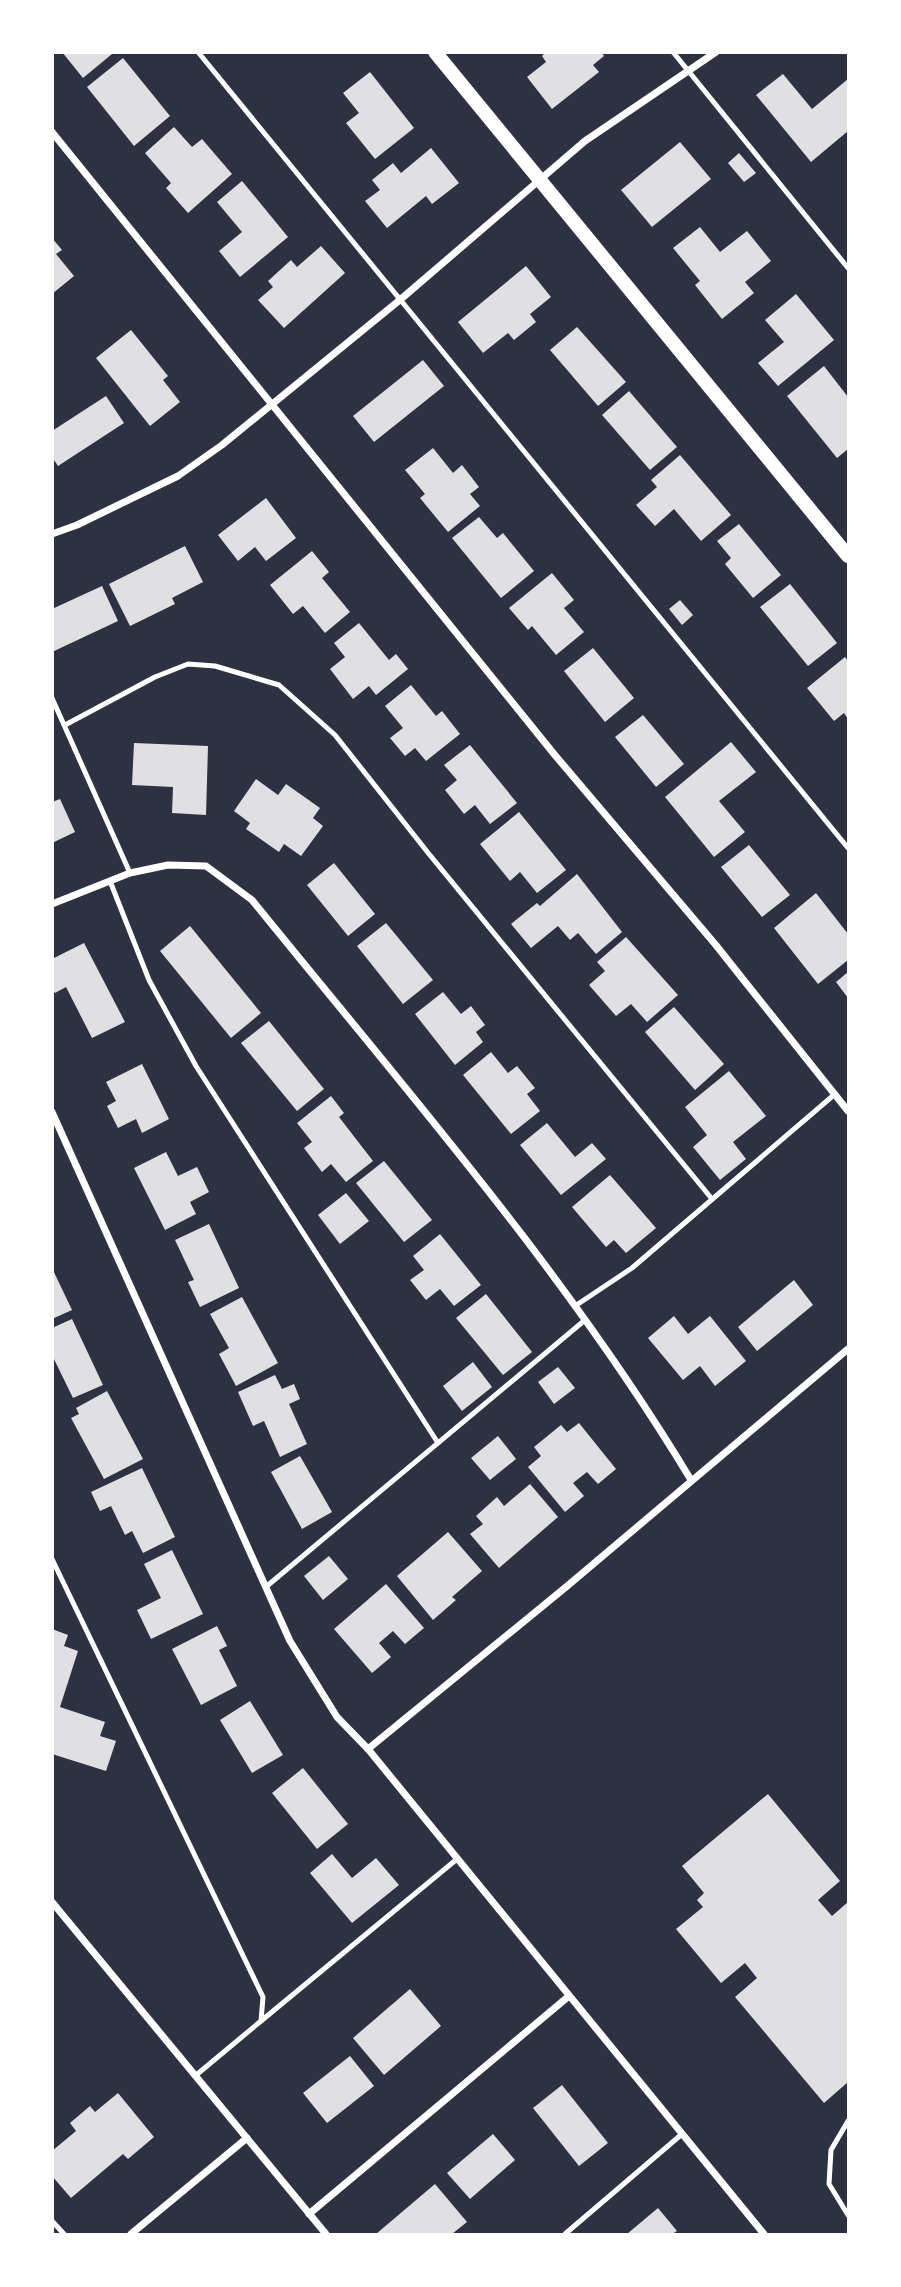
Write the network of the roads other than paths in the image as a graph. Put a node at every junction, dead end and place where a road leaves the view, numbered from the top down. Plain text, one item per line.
1 (198, 52) edge
2 (435, 52) edge
3 (673, 52) edge
4 (716, 52) edge
5 (688, 71) junction
6 (52, 132) edge
7 (540, 180) junction
8 (849, 268) edge
9 (401, 299) junction
10 (273, 403) junction
11 (52, 534) edge
12 (849, 556) edge
13 (52, 698) edge
14 (65, 725) junction
15 (849, 848) edge
16 (130, 873) junction
17 (110, 881) junction
18 (52, 904) edge
19 (835, 1094) junction
20 (849, 1111) edge
21 (52, 1112) edge
22 (712, 1199) junction
23 (575, 1306) junction
24 (585, 1320) junction
25 (849, 1349) edge
26 (438, 1443) junction
27 (691, 1480) junction
28 (52, 1559) edge
29 (55, 1569) edge
30 (267, 1586) junction
31 (368, 1749) junction
32 (457, 1859) junction
33 (52, 1902) edge
34 (569, 1996) junction
35 (261, 2021) junction
36 (195, 2076) junction
37 (849, 2121) edge
38 (682, 2134) junction
39 (247, 2138) junction
40 (309, 2214) junction
41 (849, 2215) edge
42 (52, 2221) edge
43 (64, 2235) edge
44 (131, 2235) edge
45 (326, 2235) edge
46 (565, 2235) edge
47 (764, 2235) edge

1 - 9 lane
2 - 7 main road
3 - 5 lane
4 - 5 street
5 - 7 street
5 - 8 lane
6 - 10 street
7 - 9 street
7 - 12 main road
9 - 10 street
9 - 15 lane
10 - 11 street
10 - 19 street
13 - 14 lane
14 - 16 lane
14 - 22 lane
16 - 17 street
16 - 23 street
17 - 18 street
17 - 26 lane
19 - 20 street
19 - 22 lane
21 - 30 street
22 - 23 lane
23 - 24 street
24 - 26 lane
24 - 27 street
25 - 27 street
26 - 30 lane
27 - 31 street
28 - 29 lane
29 - 35 lane
30 - 31 street
31 - 32 street
32 - 34 street
32 - 35 lane
33 - 36 street
34 - 38 street
34 - 40 street
35 - 36 lane
36 - 39 street
37 - 41 lane
38 - 46 lane
38 - 47 street
39 - 40 street
39 - 44 street
40 - 45 street
42 - 43 lane

